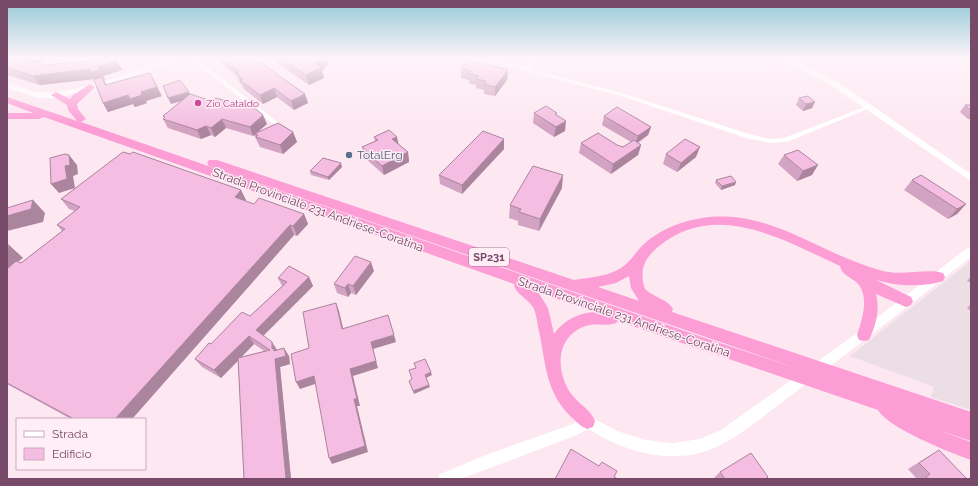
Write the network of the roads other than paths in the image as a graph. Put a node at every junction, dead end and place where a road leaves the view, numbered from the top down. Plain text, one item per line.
1 (113, 81) edge
2 (221, 81) edge
3 (568, 81) edge
4 (828, 81) edge
5 (7, 85) edge
6 (90, 88) junction
7 (7, 93) edge
8 (56, 95) junction
9 (7, 100) edge
10 (72, 104) junction
11 (869, 107) junction
12 (7, 116) edge
13 (56, 117) junction
14 (81, 119) junction
15 (278, 125) edge
16 (971, 178) edge
17 (971, 250) edge
18 (836, 260) junction
19 (637, 263) junction
20 (938, 276) junction
21 (883, 277) junction
22 (513, 279) junction
23 (863, 281) junction
24 (573, 286) junction
25 (906, 301) junction
26 (696, 327) junction
27 (864, 335) junction
28 (705, 345) junction
29 (552, 357) junction
30 (877, 400) junction
31 (971, 420) edge
32 (587, 421) junction
33 (971, 433) edge
34 (971, 451) edge
35 (445, 479) edge

1 - 6 main road
2 - 15 street
3 - 11 street
4 - 11 street
5 - 8 main road
6 - 8 main road
6 - 10 highway
7 - 14 highway, Strada Provinciale 231 Andriese-Coratina / SP231
8 - 10 highway
9 - 13 highway, Strada Provinciale 231 Andriese-Coratina / SP231
10 - 14 highway
11 - 16 street
12 - 13 highway
13 - 22 highway, Strada Provinciale 231 Andriese-Coratina / SP231
14 - 24 highway, Strada Provinciale 231 Andriese-Coratina / SP231
17 - 20 street
18 - 19 highway
18 - 21 highway
18 - 23 highway
19 - 24 highway
19 - 26 highway
20 - 21 highway
20 - 25 street
21 - 25 highway
22 - 28 highway, Strada Provinciale 231 Andriese-Coratina / SP231
22 - 29 highway
23 - 25 highway
23 - 27 highway
24 - 26 highway, Strada Provinciale 231 Andriese-Coratina / SP231
25 - 27 street
26 - 31 highway, Strada Provinciale 231 Andriese-Coratina / SP231
27 - 32 street
28 - 29 highway
28 - 30 highway, Strada Provinciale 231 Andriese-Coratina / SP231
29 - 32 highway
30 - 33 highway, Strada Provinciale 231 Andriese-Coratina / SP231
30 - 34 highway
32 - 35 street

